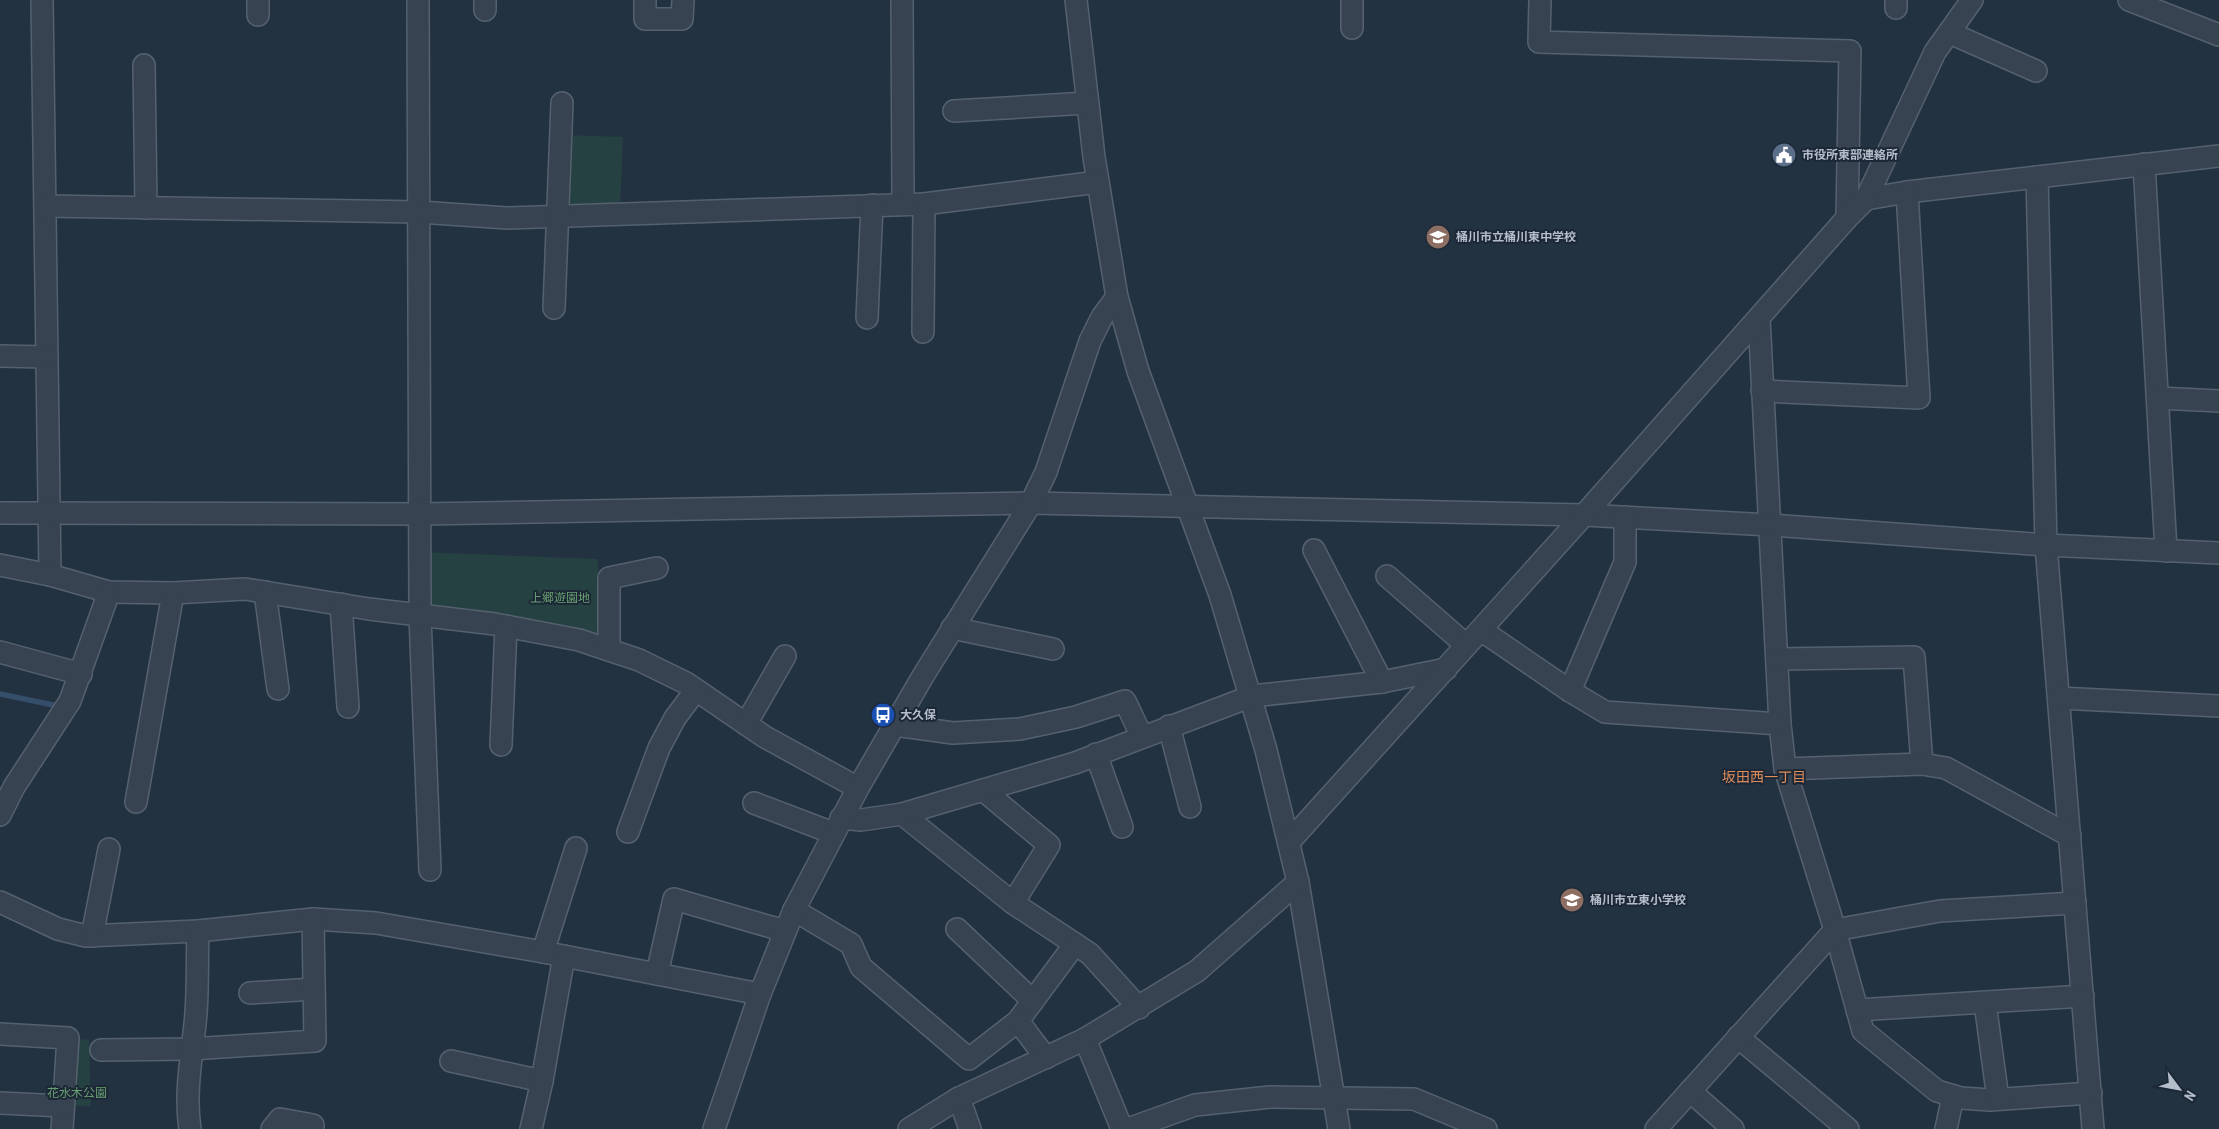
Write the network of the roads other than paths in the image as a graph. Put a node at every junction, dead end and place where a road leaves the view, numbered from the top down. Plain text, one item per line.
1 (42, 0) edge
2 (418, 0) edge
3 (644, 0) edge
4 (683, 0) edge
5 (902, 0) edge
6 (1076, 0) edge
7 (1352, 0) edge
8 (1540, 0) edge
9 (1972, 0) edge
10 (2129, 0) edge
11 (1352, 28) dead end
12 (1950, 33) junction
13 (2219, 35) edge
14 (144, 65) dead end
15 (2036, 71) dead end
16 (562, 103) dead end
17 (1087, 104) junction
18 (954, 111) dead end
19 (2219, 156) edge
20 (2144, 164) junction
21 (2037, 176) junction
22 (1098, 182) junction
23 (1907, 192) junction
24 (1866, 199) junction
25 (903, 204) junction
26 (924, 204) junction
27 (872, 205) junction
28 (45, 206) junction
29 (146, 208) junction
30 (419, 212) junction
31 (556, 216) junction
32 (1847, 218) junction
33 (1117, 297) junction
34 (554, 308) dead end
35 (867, 318) dead end
36 (1759, 318) junction
37 (923, 332) dead end
38 (0, 356) edge
39 (47, 357) junction
40 (1762, 391) junction
41 (2158, 398) junction
42 (2219, 400) edge
43 (1031, 503) junction
44 (1189, 506) junction
45 (49, 512) junction
46 (0, 513) edge
47 (421, 514) junction
48 (1584, 515) junction
49 (1625, 517) junction
50 (1770, 524) junction
51 (2046, 545) junction
52 (1314, 550) dead end
53 (2166, 551) junction
54 (2219, 553) edge
55 (0, 565) edge
56 (657, 568) dead end
57 (50, 574) junction
58 (1387, 576) dead end
59 (109, 592) junction
60 (265, 592) junction
61 (173, 593) junction
62 (340, 604) junction
63 (420, 616) junction
64 (506, 626) junction
65 (952, 628) junction
66 (1481, 630) junction
67 (1466, 645) junction
68 (1053, 649) dead end
69 (609, 650) junction
70 (0, 652) edge
71 (785, 656) dead end
72 (1777, 659) junction
73 (1446, 669) junction
74 (81, 674) junction
75 (1382, 682) junction
76 (278, 689) dead end
77 (696, 690) junction
78 (1570, 691) junction
79 (1252, 696) junction
80 (2058, 698) junction
81 (2219, 706) edge
82 (348, 707) dead end
83 (746, 724) junction
84 (1780, 724) junction
85 (895, 726) junction
86 (1169, 726) junction
87 (1142, 736) junction
88 (501, 745) dead end
89 (1096, 754) junction
90 (1922, 764) junction
91 (1785, 769) junction
92 (858, 788) junction
93 (983, 790) junction
94 (136, 802) dead end
95 (754, 803) dead end
96 (1190, 807) dead end
97 (902, 814) junction
98 (0, 815) edge
99 (837, 825) junction
100 (1122, 826) dead end
101 (628, 832) dead end
102 (2070, 836) junction
103 (1289, 842) junction
104 (576, 848) dead end
105 (109, 849) dead end
106 (430, 870) dead end
107 (1298, 882) junction
108 (0, 902) edge
109 (1013, 903) junction
110 (2075, 903) junction
111 (794, 910) junction
112 (313, 919) junction
113 (957, 929) dead end
114 (1835, 930) junction
115 (198, 931) junction
116 (784, 931) junction
117 (92, 936) junction
118 (1074, 944) junction
119 (543, 952) junction
120 (564, 956) junction
121 (657, 974) junction
122 (314, 989) junction
123 (250, 993) dead end
124 (760, 994) junction
125 (2083, 996) junction
126 (1033, 1001) junction
127 (1985, 1002) junction
128 (1138, 1008) junction
129 (1857, 1010) junction
130 (1018, 1021) junction
131 (0, 1034) edge
132 (1738, 1037) junction
133 (1085, 1039) junction
134 (191, 1049) junction
135 (101, 1050) dead end
136 (1046, 1058) junction
137 (451, 1061) dead end
138 (542, 1081) junction
139 (1690, 1091) junction
140 (2091, 1093) junction
141 (1953, 1096) junction
142 (959, 1098) junction
143 (1334, 1098) junction
144 (1998, 1100) junction
145 (0, 1103) edge
146 (63, 1106) junction
147 (312, 1125) dead end
148 (62, 1129) edge
149 (190, 1129) edge
150 (272, 1129) edge
151 (532, 1129) edge
152 (714, 1129) edge
153 (909, 1129) edge
154 (970, 1129) edge
155 (1122, 1129) edge
156 (1128, 1129) edge
157 (1339, 1129) edge
158 (1486, 1129) edge
159 (1656, 1129) edge
160 (1733, 1129) edge
161 (1848, 1129) edge
162 (1946, 1129) edge
163 (2093, 1129) edge

1 - 28 street
2 - 30 street
3 - 4 street
5 - 25 street
6 - 17 street
7 - 11 street
8 - 32 street
9 - 12 street
10 - 13 street
12 - 15 street
12 - 24 street
14 - 29 street
16 - 31 street
17 - 18 street
17 - 22 street
19 - 20 street
20 - 21 street
20 - 41 street
21 - 23 street
21 - 51 street
22 - 26 street
22 - 33 street
23 - 24 street
23 - 40 street
24 - 32 street
25 - 26 street
25 - 27 street
26 - 37 street
27 - 31 street
27 - 35 street
28 - 29 street
28 - 39 street
29 - 30 street
30 - 31 street
30 - 47 street
31 - 34 street
32 - 36 street
33 - 43 street
33 - 44 street
36 - 40 street
36 - 48 street
38 - 39 street
39 - 45 street
40 - 50 street
41 - 42 street
41 - 53 street
43 - 44 street
43 - 47 street
43 - 65 street
44 - 48 street
44 - 79 street
45 - 46 street
45 - 47 street
45 - 57 street
47 - 63 street
48 - 49 street
48 - 66 street
49 - 50 street
49 - 78 street
50 - 51 street
50 - 72 street
51 - 53 street
51 - 80 street
52 - 75 street
53 - 54 street
55 - 57 street
56 - 69 street
57 - 59 street
58 - 67 street
59 - 61 street
59 - 74 street
60 - 61 street
60 - 62 street
60 - 76 street
61 - 94 street
62 - 63 street
62 - 82 street
63 - 64 street
63 - 106 street
64 - 69 street
64 - 88 street
65 - 68 street
65 - 85 street
66 - 67 street
66 - 78 street
67 - 73 street
69 - 77 street
70 - 74 street
71 - 83 street
72 - 84 street
72 - 90 street
73 - 75 street
73 - 103 street
74 - 98 street
75 - 79 street
77 - 83 street
77 - 101 street
78 - 84 street
79 - 86 street
79 - 103 street
80 - 81 street
80 - 102 street
83 - 92 street
84 - 91 street
85 - 87 street
85 - 92 street
86 - 87 street
86 - 96 street
87 - 89 street
89 - 93 street
89 - 100 street
90 - 91 street
90 - 102 street
91 - 114 street
92 - 99 street
93 - 97 street
93 - 109 street
95 - 99 street
97 - 99 street
97 - 109 street
99 - 111 street
102 - 110 street
103 - 107 street
104 - 119 street
105 - 117 street
107 - 128 street
107 - 143 street
108 - 117 street
109 - 118 street
110 - 114 street
110 - 125 street
111 - 116 street
111 - 130 street
112 - 115 street
112 - 119 street
112 - 122 street
113 - 126 street
114 - 129 street
114 - 132 street
115 - 117 street
115 - 134 street
116 - 121 street
116 - 124 street
118 - 126 street
118 - 128 street
119 - 120 street
120 - 121 street
120 - 138 street
121 - 124 street
122 - 123 street
122 - 134 street
124 - 152 street
125 - 127 street
125 - 140 street
126 - 130 street
127 - 129 street
127 - 144 street
128 - 133 street
129 - 141 street
130 - 136 street
131 - 146 street
132 - 139 street
132 - 161 street
133 - 136 street
133 - 155 street
134 - 135 street
134 - 149 street
136 - 142 street
137 - 138 street
138 - 151 street
139 - 159 street
139 - 160 street
140 - 144 street
140 - 163 street
141 - 144 street
141 - 162 street
142 - 153 street
142 - 154 street
143 - 156 street
143 - 157 street
143 - 158 street
145 - 146 street
146 - 148 street
147 - 150 street

